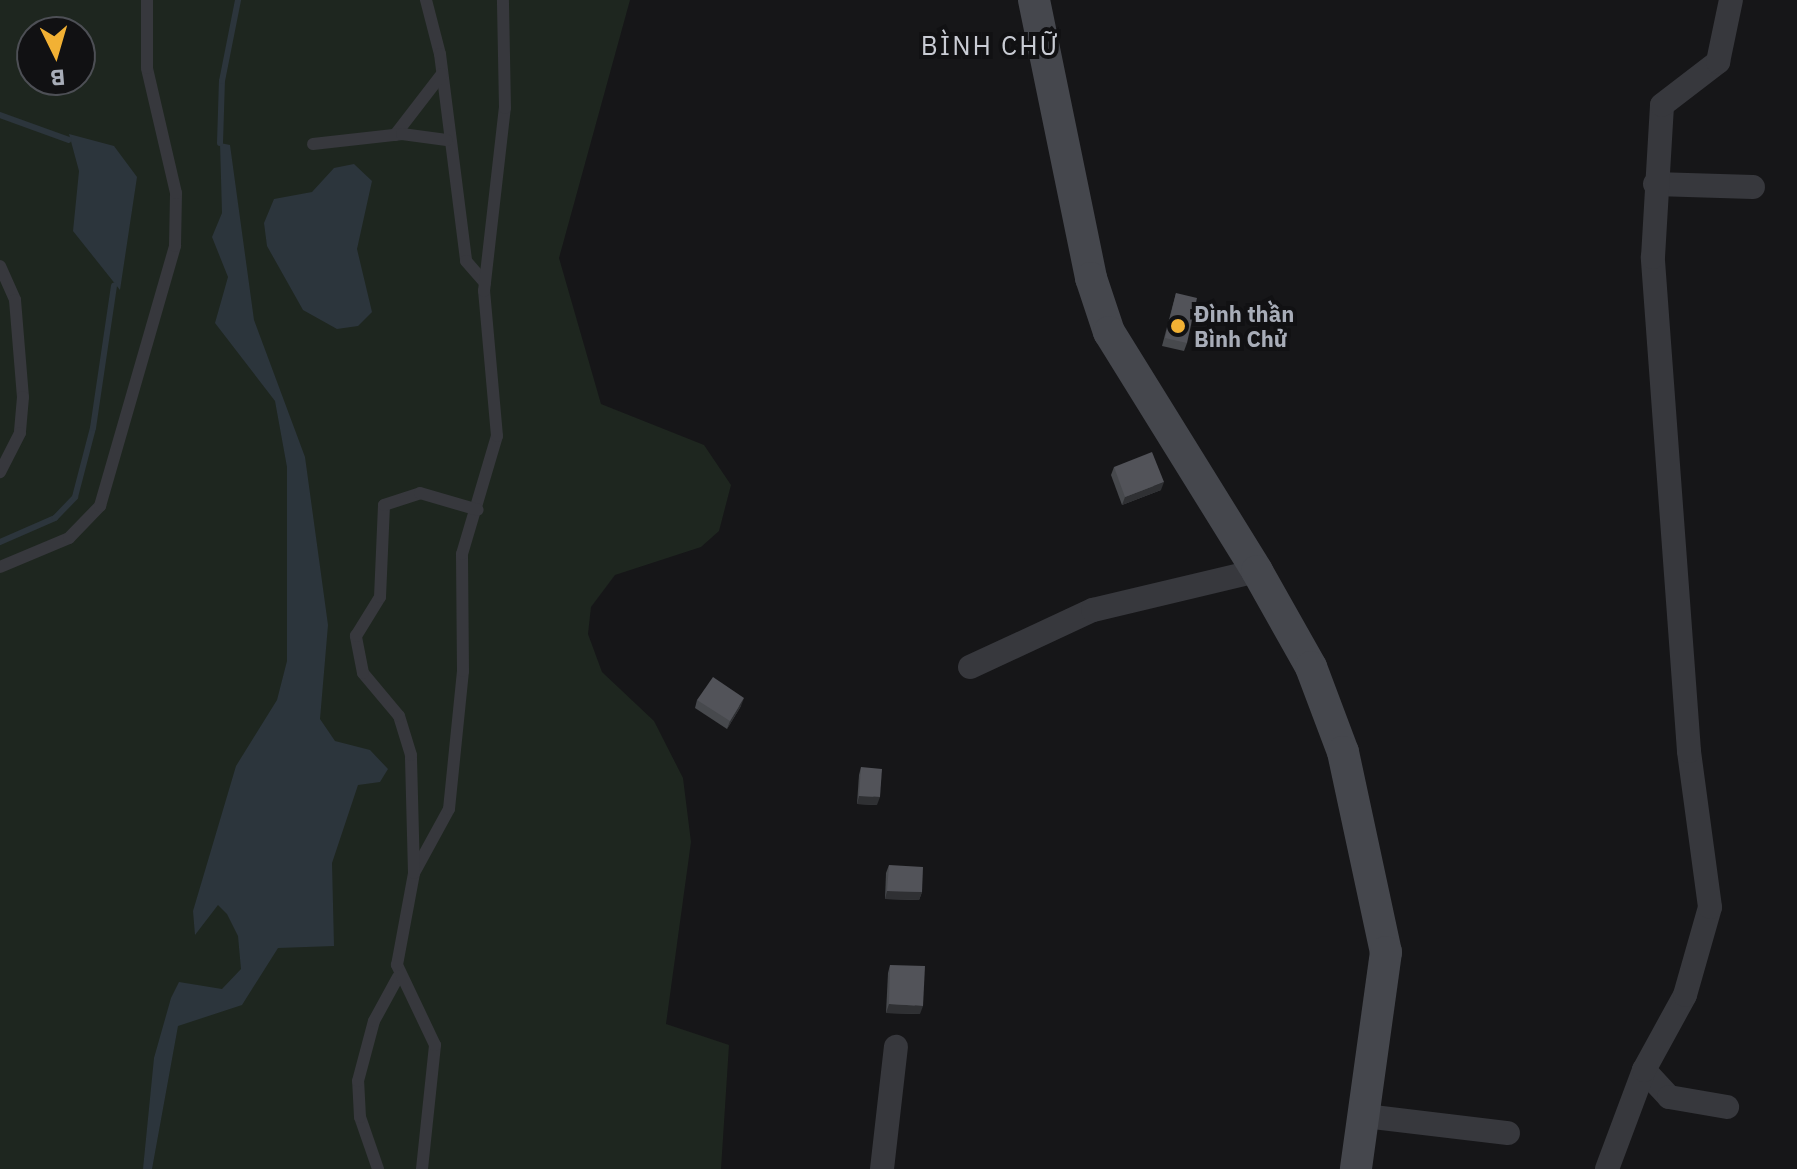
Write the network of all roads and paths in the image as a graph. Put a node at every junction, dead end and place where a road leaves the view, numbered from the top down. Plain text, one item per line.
1 (147, 0) edge
2 (426, 0) edge
3 (503, 0) edge
4 (1034, 0) edge
5 (1731, 0) edge
6 (442, 74) junction
7 (395, 135) junction
8 (447, 140) junction
9 (313, 144) dead end
10 (1655, 184) junction
11 (1753, 187) dead end
12 (0, 266) edge
13 (485, 283) junction
14 (0, 472) edge
15 (478, 510) junction
16 (0, 567) edge
17 (1257, 571) junction
18 (970, 667) dead end
19 (414, 873) junction
20 (398, 977) junction
21 (896, 1047) dead end
22 (1644, 1070) junction
23 (1727, 1107) dead end
24 (1365, 1116) junction
25 (1508, 1133) dead end
26 (378, 1169) edge
27 (422, 1169) edge
28 (882, 1169) edge
29 (1356, 1169) edge
30 (1607, 1169) edge

1 - 16 lane
2 - 6 lane
3 - 13 lane
4 - 17 street
5 - 10 street
6 - 7 lane
6 - 8 lane
7 - 8 lane
7 - 9 lane
8 - 13 lane
10 - 11 street
10 - 22 street
12 - 14 lane
13 - 15 lane
15 - 19 lane
15 - 19 lane
17 - 18 street
17 - 24 street
19 - 20 lane
20 - 26 lane
20 - 27 lane
21 - 28 street
22 - 23 street
22 - 30 street
24 - 25 street
24 - 29 street

